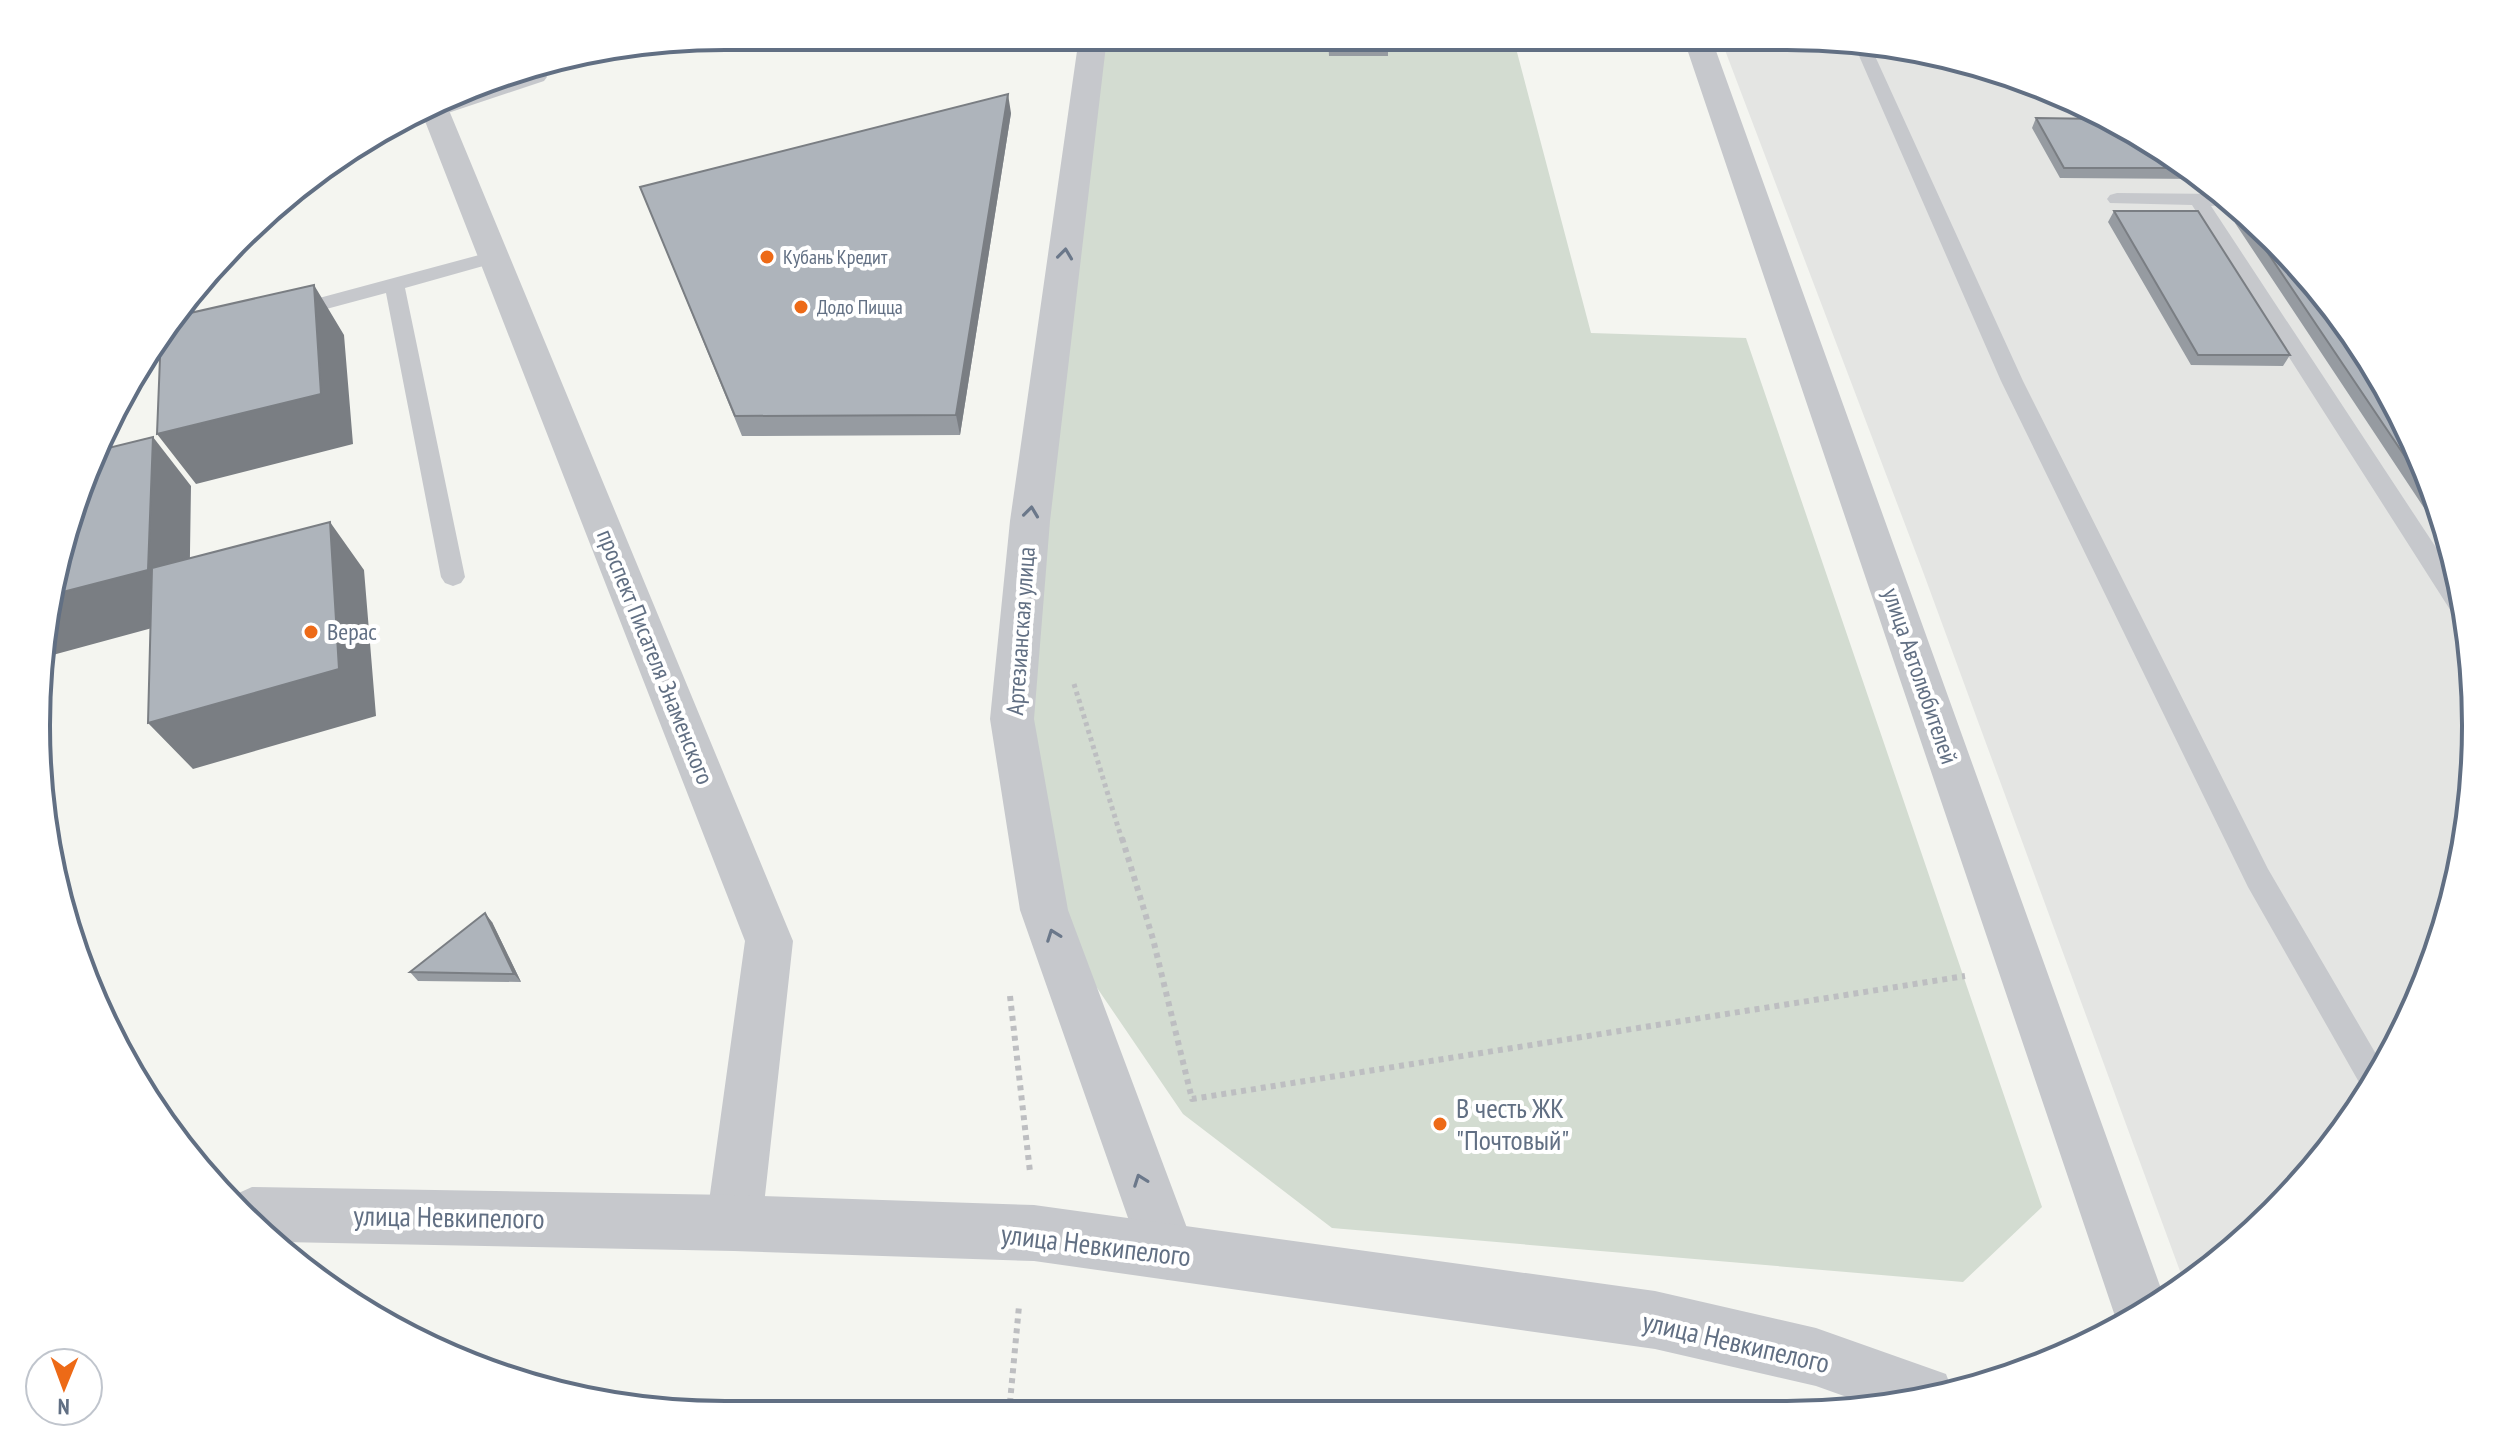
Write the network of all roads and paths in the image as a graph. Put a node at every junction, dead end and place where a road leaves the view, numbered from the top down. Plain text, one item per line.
1 (1091, 50) edge
2 (1702, 50) edge
3 (1866, 55) edge
4 (538, 77) edge
5 (495, 91) edge
6 (437, 115) edge
7 (2117, 199) dead end
8 (2197, 199) junction
9 (2209, 199) edge
10 (494, 257) junction
11 (394, 284) junction
12 (271, 318) edge
13 (209, 335) edge
14 (166, 347) edge
15 (453, 577) dead end
16 (2447, 584) edge
17 (1071, 673) dead end
18 (1966, 976) dead end
19 (2368, 1069) edge
20 (260, 1214) edge
21 (734, 1223) junction
22 (1168, 1252) junction
23 (2138, 1302) edge
24 (1019, 1306) dead end
25 (1909, 1389) edge
26 (1010, 1401) edge

22 -> 1 street, Артезианская улица
2 - 23 street, улица Автолюбителей
3 - 19 lane
4 - 5 lane
6 - 10 street, проспект Писателя Знаменского
7 - 8 lane
8 - 9 lane
8 - 16 lane
10 - 11 lane
10 - 21 street, проспект Писателя Знаменского
11 - 12 lane
11 - 15 lane
13 - 14 lane
17 - 18 path
20 - 21 street, улица Невкипелого
21 - 22 street, улица Невкипелого
22 - 25 street, улица Невкипелого
24 - 26 path

